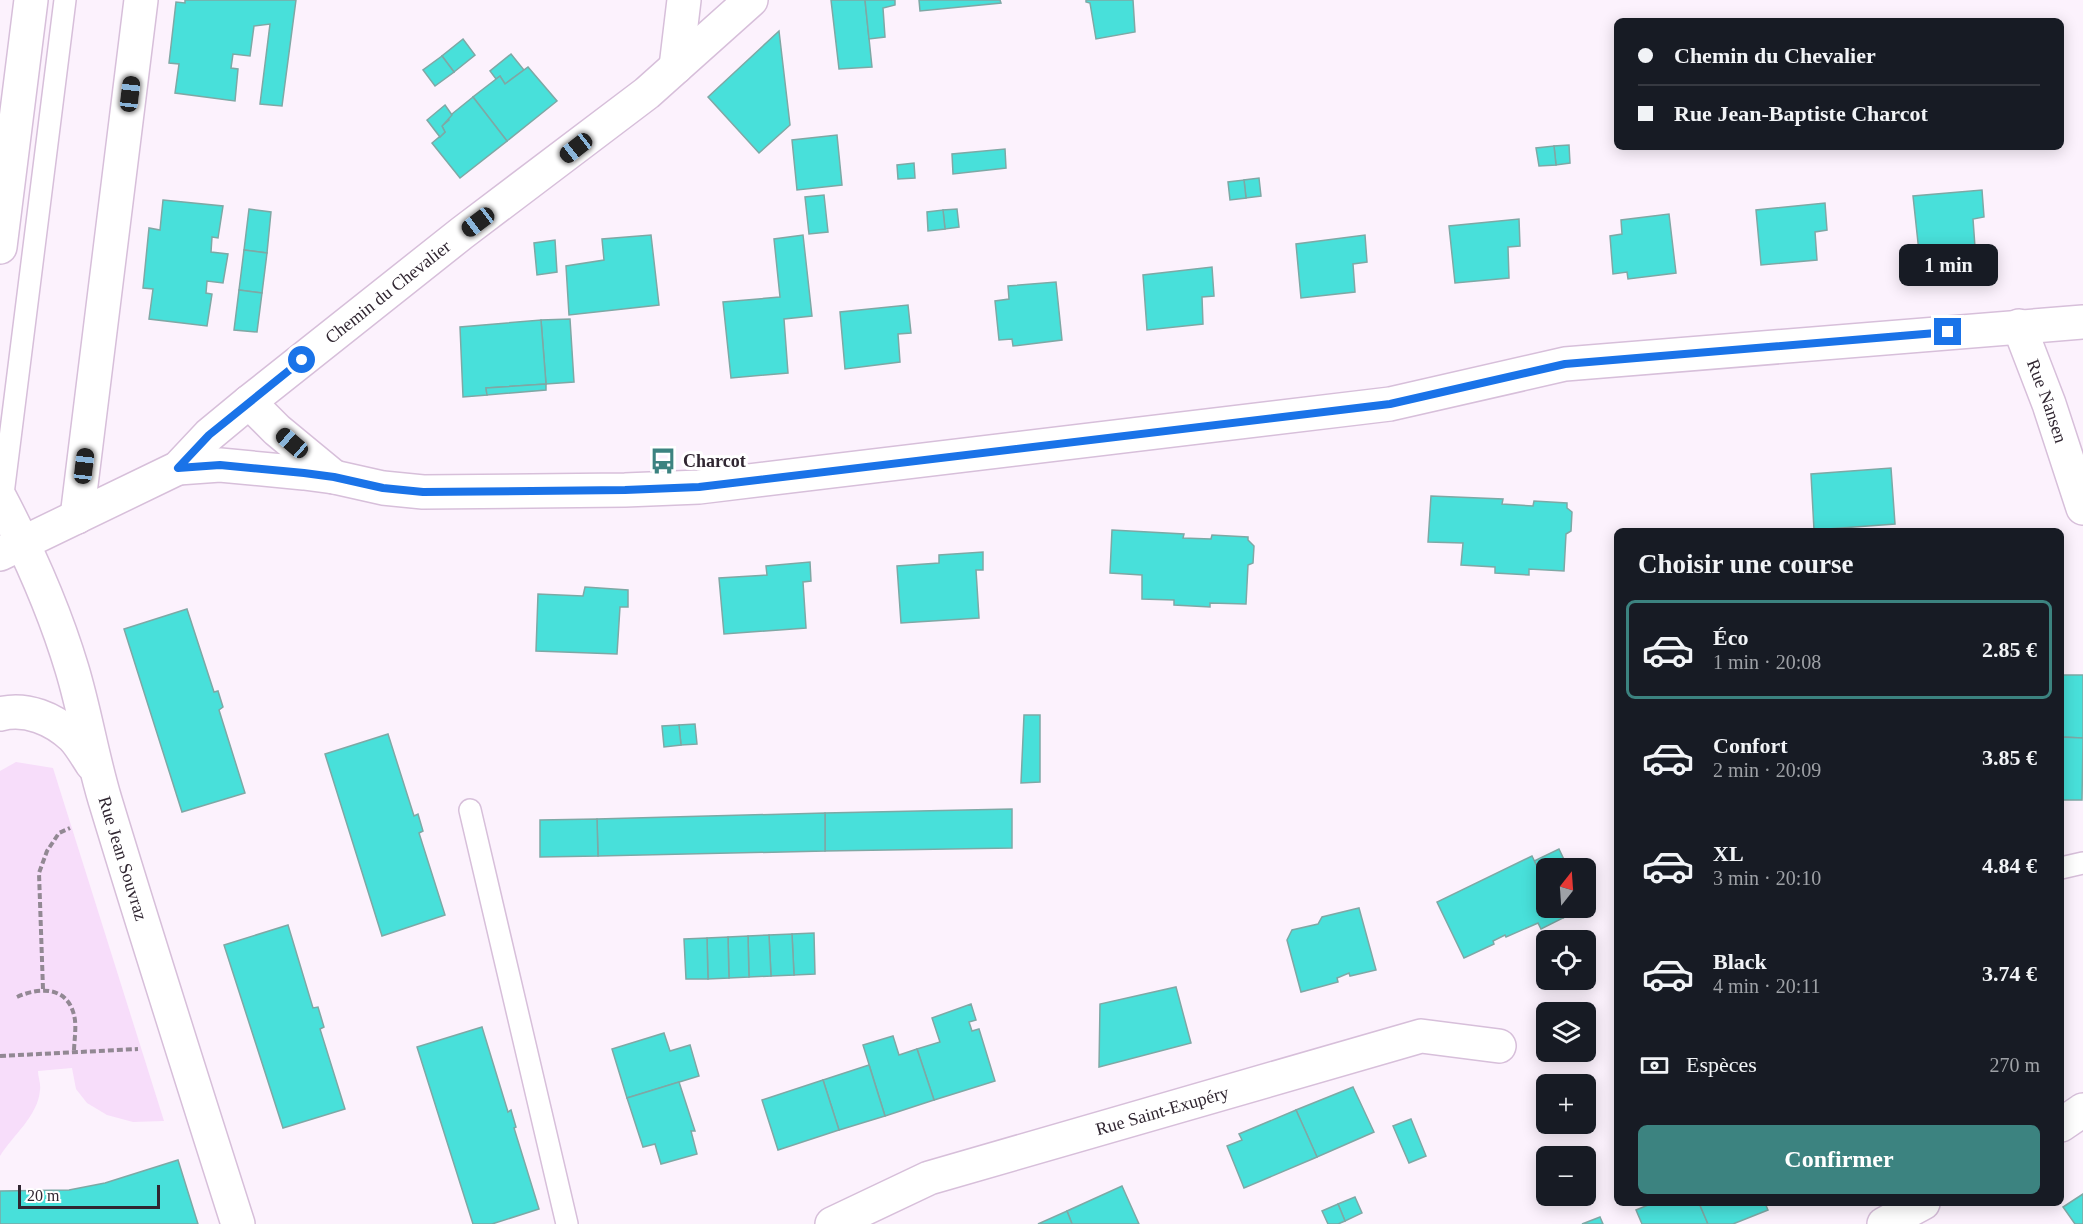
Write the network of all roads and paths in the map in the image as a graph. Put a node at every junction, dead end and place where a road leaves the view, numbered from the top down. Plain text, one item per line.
1 (31, 0) edge
2 (65, 0) edge
3 (141, 0) edge
4 (684, 0) edge
5 (752, 0) edge
6 (676, 67) junction
7 (0, 247) edge
8 (2083, 322) edge
9 (2019, 326) junction
10 (249, 402) junction
11 (178, 468) junction
12 (334, 477) junction
13 (2083, 508) edge
14 (77, 517) junction
15 (5, 524) edge
16 (0, 714) edge
17 (96, 770) junction
18 (108, 808) junction
19 (470, 810) dead end
20 (2083, 862) edge
21 (2064, 867) edge
22 (43, 989) junction
23 (17, 997) dead end
24 (1499, 1046) dead end
25 (181, 1047) junction
26 (74, 1052) junction
27 (0, 1056) edge
28 (2083, 1110) edge
29 (2064, 1123) edge
30 (1917, 1206) edge
31 (238, 1224) edge
32 (567, 1224) edge
33 (832, 1224) edge
34 (1884, 1224) edge

1 - 7 street
2 - 15 lane
3 - 14 street
4 - 6 street
5 - 6 street, Chemin du Chevalier
6 - 10 street, Chemin du Chevalier
8 - 9 street
9 - 12 street
9 - 13 street, Rue Nansen
10 - 11 street, Chemin du Chevalier
10 - 12 street
11 - 12 street
11 - 14 street
14 - 15 street
15 - 17 street, Rue Jean Souvraz
16 - 17 street
17 - 18 street, Rue Jean Souvraz
18 - 22 path
18 - 25 street, Rue Jean Souvraz
19 - 32 lane
20 - 21 lane
22 - 23 path
22 - 26 path
24 - 33 street, Rue Saint-Exupéry
25 - 26 path
25 - 31 street, Rue Jean Souvraz
26 - 27 path
28 - 29 street
30 - 34 street

